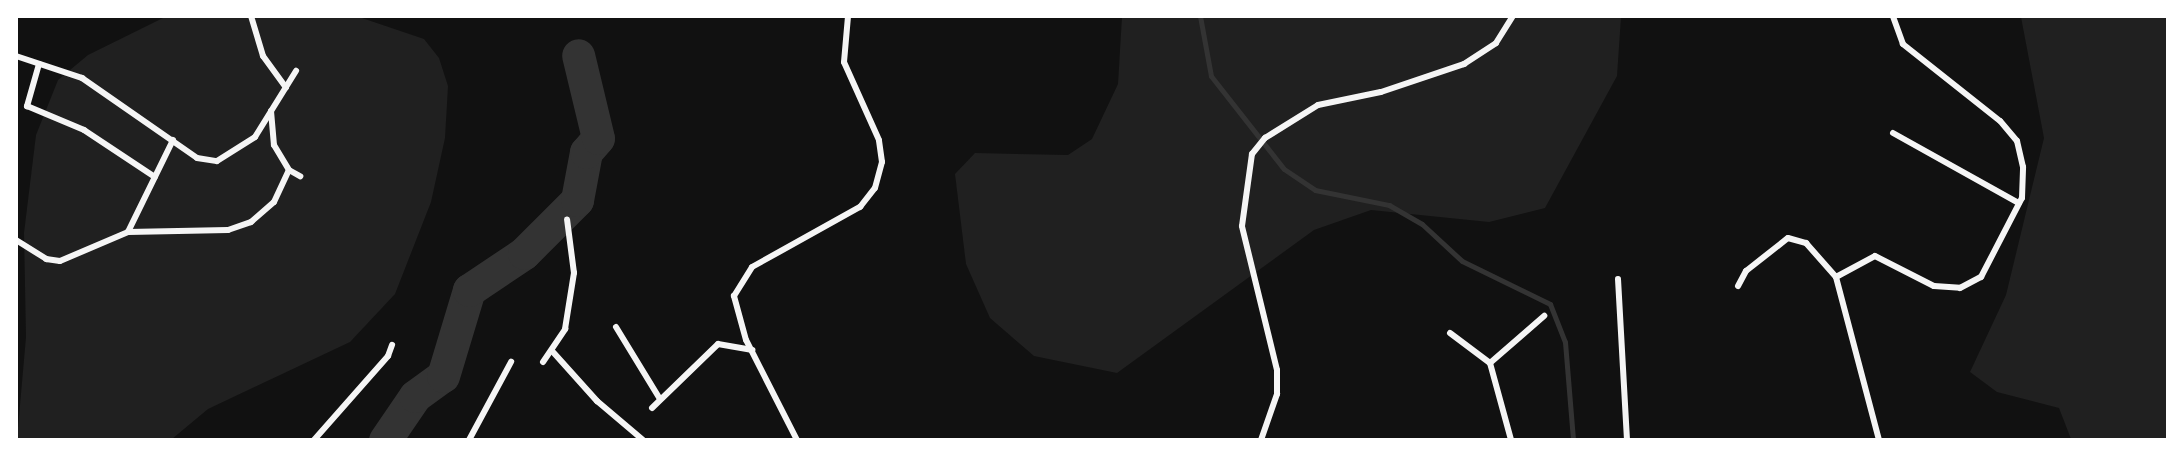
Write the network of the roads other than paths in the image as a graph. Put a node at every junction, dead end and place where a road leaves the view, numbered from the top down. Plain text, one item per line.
1 (251, 16) edge
2 (848, 16) edge
3 (1513, 16) edge
4 (1893, 16) edge
5 (16, 56) edge
6 (39, 64) junction
7 (296, 71) dead end
8 (286, 88) junction
9 (271, 111) junction
10 (1893, 133) dead end
11 (173, 140) junction
12 (289, 170) junction
13 (300, 176) dead end
14 (155, 177) junction
15 (2019, 203) junction
16 (567, 219) dead end
17 (128, 232) junction
18 (16, 240) edge
19 (1836, 277) junction
20 (1618, 279) dead end
21 (1738, 286) dead end
22 (1544, 316) dead end
23 (616, 327) dead end
24 (1450, 333) dead end
25 (392, 345) dead end
26 (752, 350) junction
27 (553, 352) junction
28 (511, 362) dead end
29 (543, 362) dead end
30 (1490, 363) junction
31 (660, 399) junction
32 (652, 408) dead end
33 (315, 440) edge
34 (469, 440) edge
35 (643, 440) edge
36 (797, 440) edge
37 (1261, 440) edge
38 (1511, 440) edge
39 (1627, 440) edge
40 (1879, 440) edge

1 - 8 street
2 - 26 street
3 - 37 street
4 - 15 street
5 - 6 street
6 - 11 street
6 - 14 street
7 - 8 street
8 - 9 street
9 - 11 street
9 - 12 street
10 - 15 street
11 - 14 street
12 - 13 street
12 - 17 street
14 - 17 street
15 - 19 street
16 - 27 street
17 - 18 street
19 - 21 street
19 - 40 street
20 - 39 street
22 - 30 street
23 - 31 street
24 - 30 street
25 - 33 street
26 - 31 street
26 - 36 street
27 - 29 street
27 - 35 street
28 - 34 street
30 - 38 street
31 - 32 street

